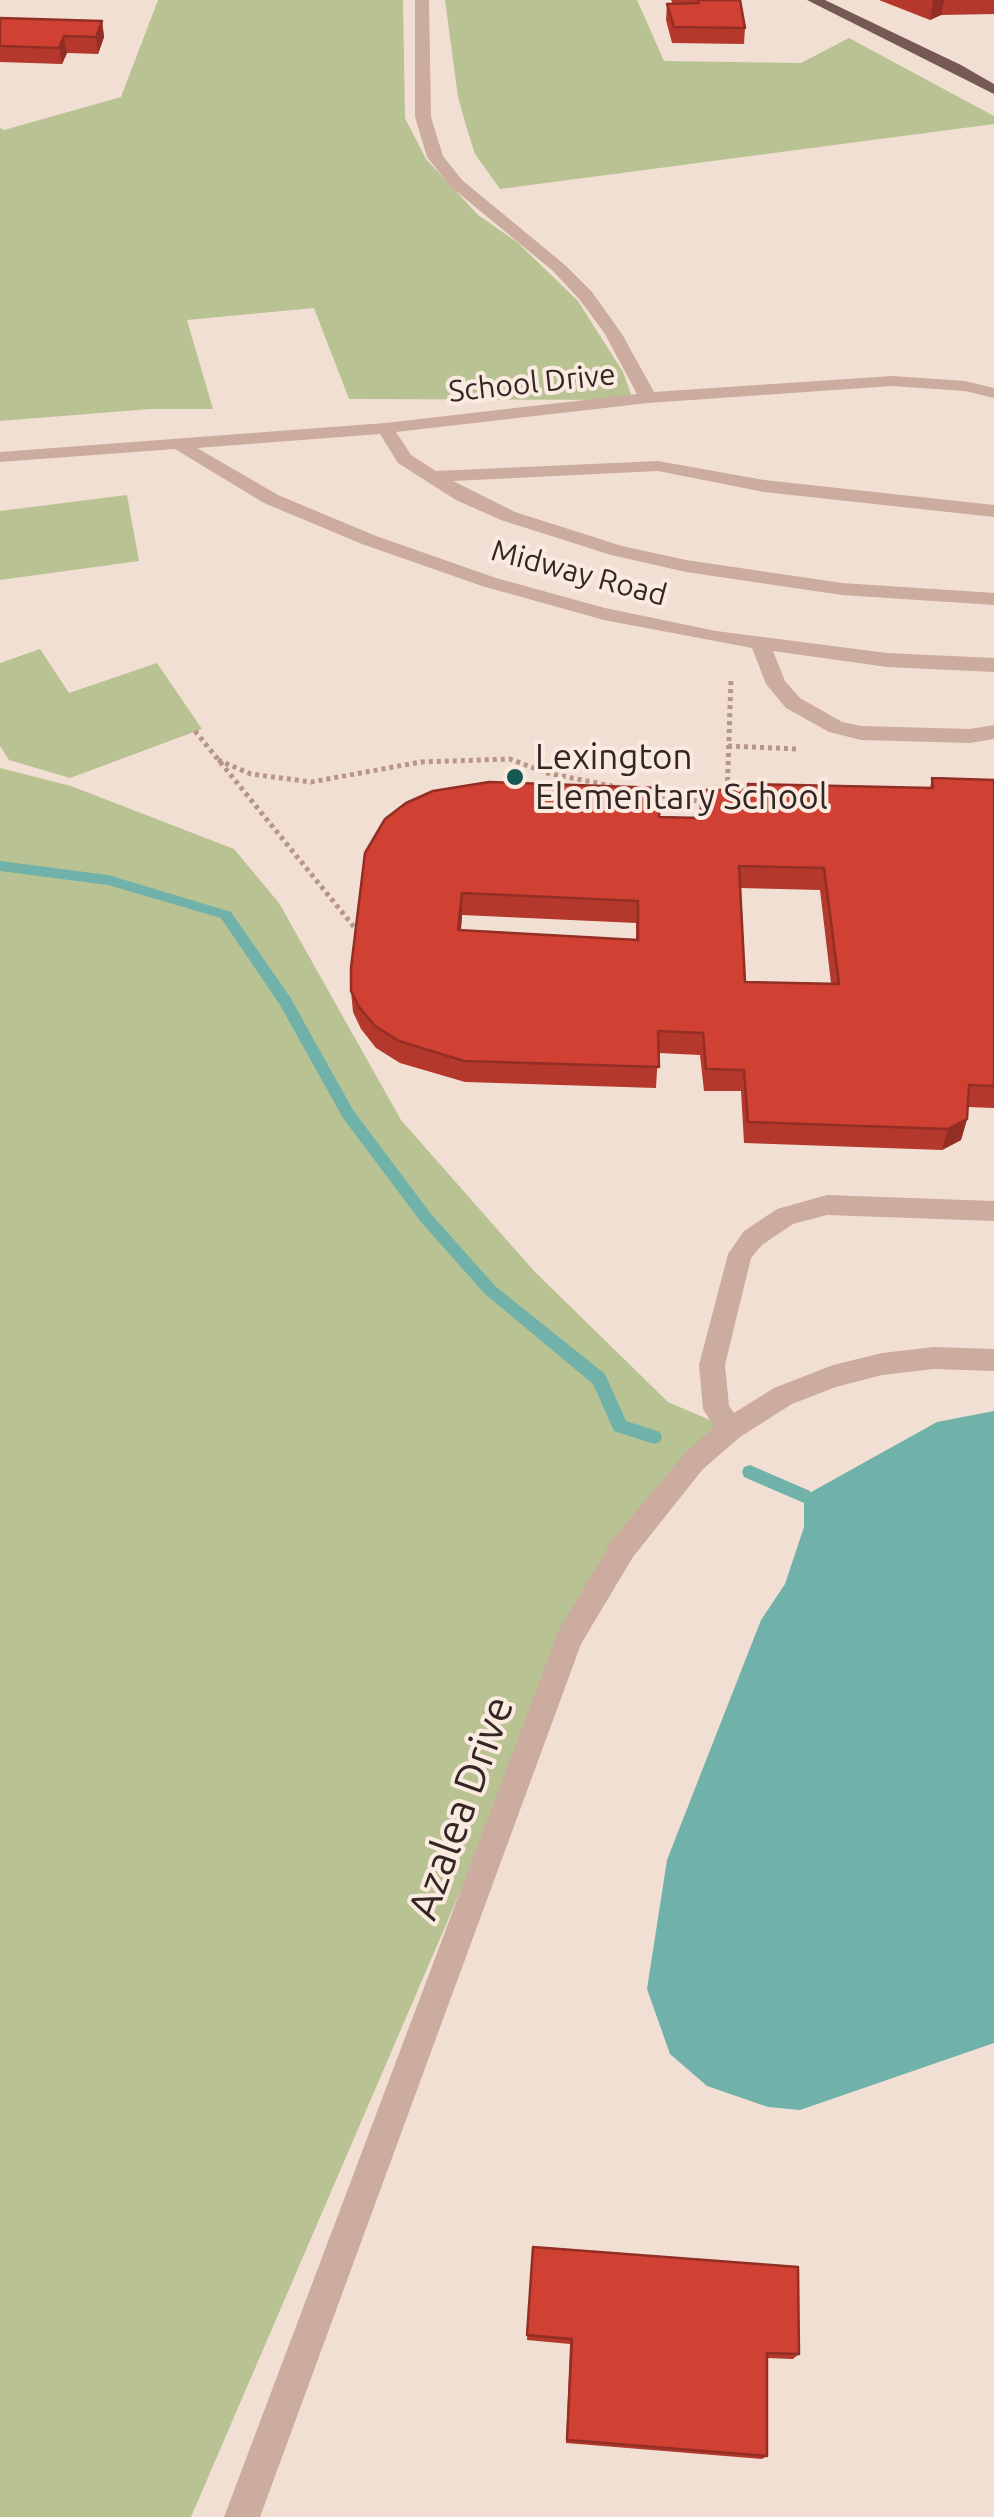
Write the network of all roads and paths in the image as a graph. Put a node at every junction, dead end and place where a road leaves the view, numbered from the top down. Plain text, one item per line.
1 (422, 0) edge
2 (822, 1) edge
3 (994, 90) edge
4 (994, 392) edge
5 (648, 398) junction
6 (385, 428) junction
7 (177, 443) junction
8 (0, 456) edge
9 (430, 478) junction
10 (994, 512) edge
11 (994, 599) edge
12 (760, 642) junction
13 (994, 664) edge
14 (732, 668) dead end
15 (194, 731) dead end
16 (994, 732) edge
17 (218, 760) junction
18 (620, 788) edge
19 (638, 792) edge
20 (709, 802) edge
21 (726, 804) edge
22 (360, 934) edge
23 (994, 1211) edge
24 (994, 1360) edge
25 (730, 1429) junction
26 (242, 2517) edge

1 - 5 street, School Drive
2 - 3 main road
4 - 5 street
5 - 6 street, School Drive
6 - 7 street, School Drive
6 - 9 street
7 - 8 street, School Drive
7 - 12 street, Midway Road
9 - 10 street
9 - 11 street
12 - 13 street, Midway Road
12 - 16 street
14 - 21 path
15 - 17 path
17 - 18 path
17 - 22 path
19 - 20 path
23 - 25 street
24 - 25 street, Azalea Drive
25 - 26 street, Azalea Drive

